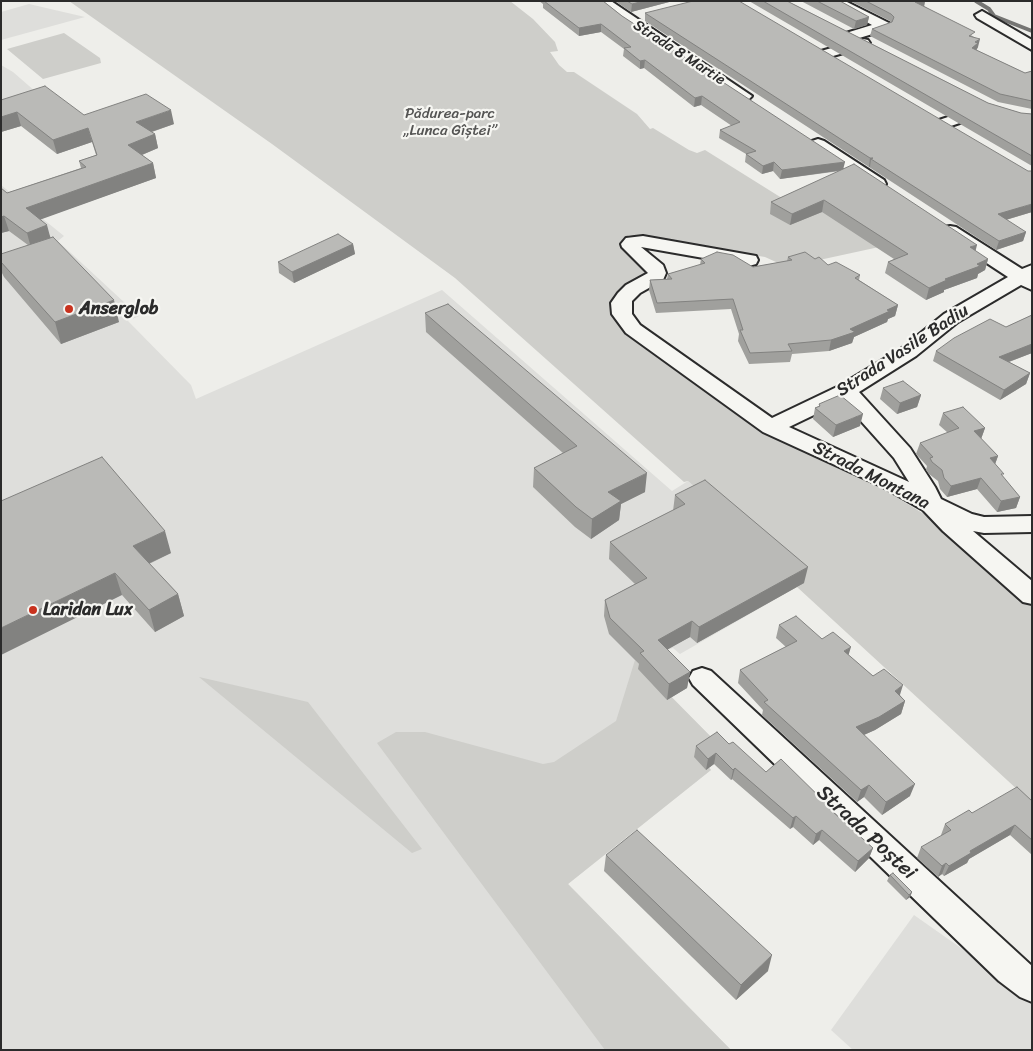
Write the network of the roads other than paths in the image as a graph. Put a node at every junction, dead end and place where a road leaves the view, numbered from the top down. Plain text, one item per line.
1 (602, 1) edge
2 (834, 1) edge
3 (646, 15) edge
4 (628, 19) junction
5 (836, 28) edge
6 (973, 29) edge
7 (857, 39) junction
8 (810, 44) edge
9 (1032, 46) edge
10 (878, 50) edge
11 (826, 54) junction
12 (843, 64) edge
13 (975, 98) edge
14 (761, 107) edge
15 (928, 113) edge
16 (945, 123) junction
17 (961, 132) edge
18 (803, 134) edge
19 (895, 195) edge
20 (937, 222) edge
21 (749, 260) dead end
22 (1028, 278) edge
23 (846, 391) junction
24 (771, 427) junction
25 (931, 504) junction
26 (1032, 524) edge
27 (1032, 595) edge
28 (702, 678) dead end
29 (1032, 986) edge

1 - 4 street, Strada 8 Martie
2 - 7 street
3 - 4 street
4 - 14 street, Strada 8 Martie
5 - 7 street
6 - 9 street
7 - 10 street
7 - 11 street
8 - 11 street
11 - 12 street
13 - 16 street
15 - 16 street
16 - 17 street
18 - 19 street
20 - 22 street
21 - 24 street, Strada Montana
22 - 23 street, Strada Vasile Badiu
23 - 24 street, Strada Vasile Badiu
23 - 25 street
24 - 25 street, Strada Montana
25 - 26 street
25 - 27 street, Strada Montana
28 - 29 street, Strada Poștei

